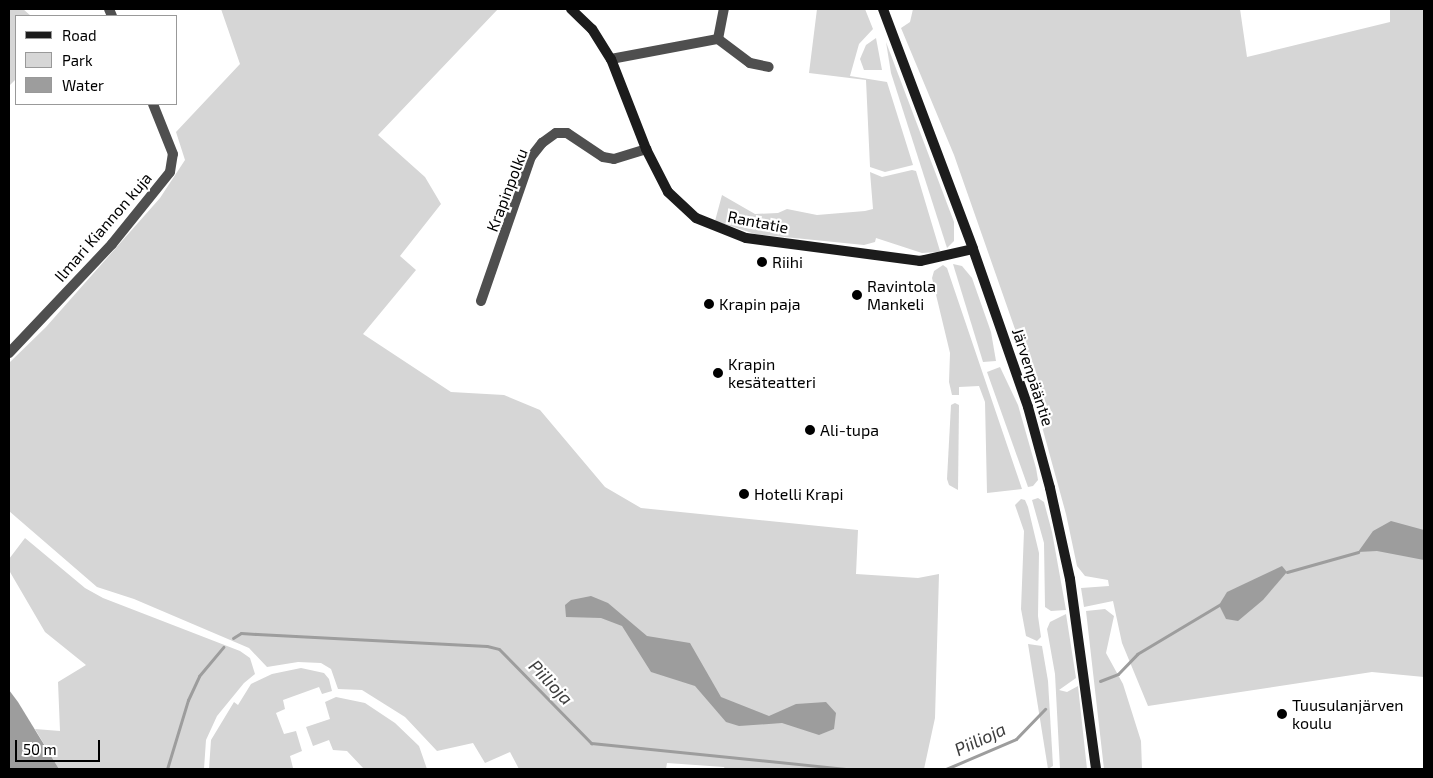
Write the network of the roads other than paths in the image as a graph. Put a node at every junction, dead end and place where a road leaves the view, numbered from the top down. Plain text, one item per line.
1 (571, 9) edge
2 (724, 9) edge
3 (883, 9) edge
4 (718, 39) junction
5 (611, 58) junction
6 (769, 66) dead end
7 (153, 105) edge
8 (646, 149) junction
9 (973, 249) junction
10 (481, 301) dead end
11 (9, 353) edge
12 (1096, 769) edge

1 - 5 main road, Rantatie
2 - 4 street
3 - 9 main road, Järvenpääntie
4 - 5 street
4 - 6 street
5 - 8 main road, Rantatie
7 - 11 street, Ilmari Kiannon kuja
8 - 9 main road, Rantatie
8 - 10 street, Krapinpolku
9 - 12 main road, Järvenpääntie

